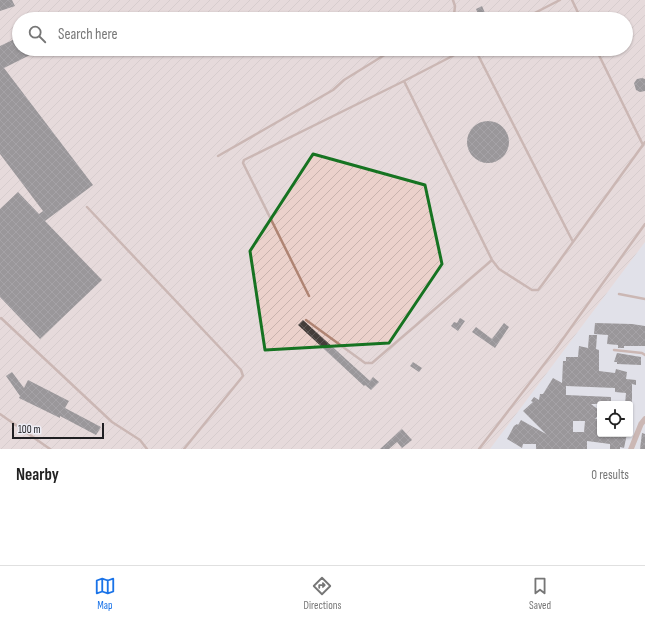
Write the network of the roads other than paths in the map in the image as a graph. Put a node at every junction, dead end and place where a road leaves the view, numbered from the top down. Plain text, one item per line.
1 (453, 0) edge
2 (560, 0) edge
3 (572, 0) edge
4 (454, 12) edge
5 (537, 12) edge
6 (578, 12) edge
7 (383, 56) edge
8 (452, 56) edge
9 (479, 56) edge
10 (600, 56) edge
11 (404, 81) junction
12 (644, 144) edge
13 (218, 156) dead end
14 (87, 207) dead end
15 (645, 224) edge
16 (573, 242) junction
17 (492, 260) junction
18 (619, 294) dead end
19 (309, 296) dead end
20 (645, 299) edge
21 (1, 318) edge
22 (306, 320) dead end
23 (614, 350) dead end
24 (645, 355) edge
25 (0, 414) edge
26 (645, 419) edge
27 (50, 449) edge
28 (147, 449) edge
29 (184, 449) edge
30 (479, 449) edge
31 (631, 449) edge

1 - 4 lane
2 - 5 lane
3 - 6 lane
7 - 13 lane
8 - 11 lane
9 - 16 lane
10 - 12 lane
11 - 17 lane
11 - 19 lane
12 - 16 lane
14 - 29 lane
15 - 30 lane
16 - 17 lane
17 - 22 lane
18 - 20 lane
21 - 28 lane
23 - 24 lane
25 - 27 lane
26 - 31 street

